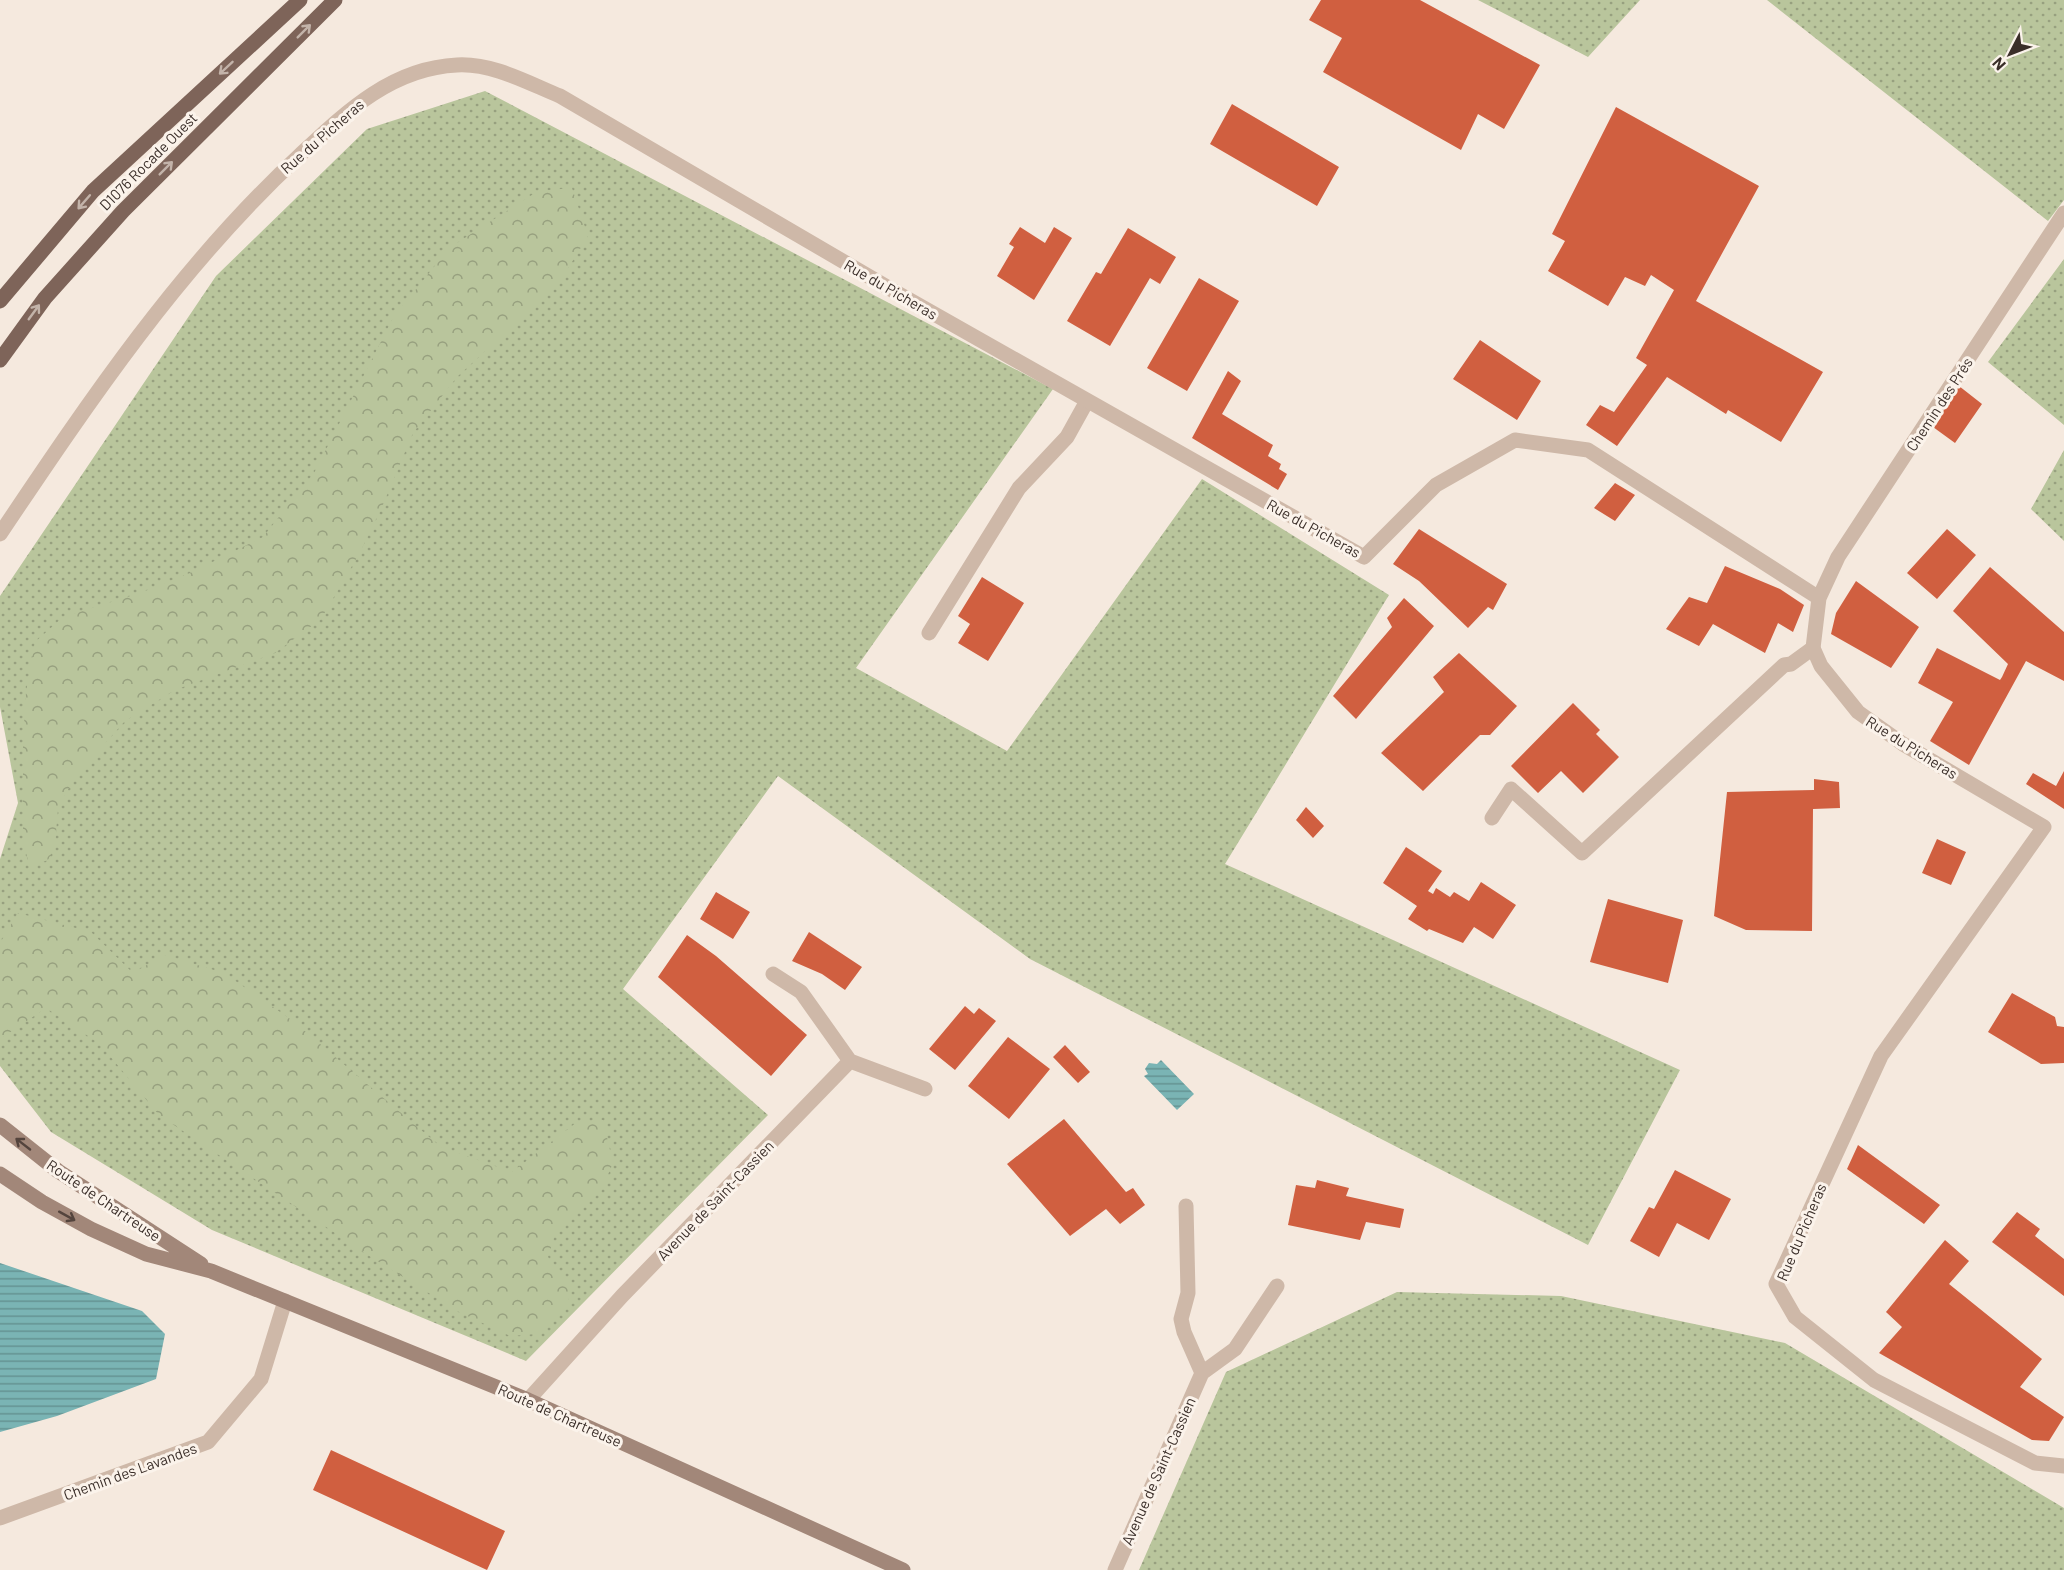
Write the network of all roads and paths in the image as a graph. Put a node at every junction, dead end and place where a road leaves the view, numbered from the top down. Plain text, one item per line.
1 (300, 0) edge
2 (335, 0) edge
3 (2064, 213) edge
4 (0, 301) edge
5 (0, 360) edge
6 (1088, 401) junction
7 (0, 534) edge
8 (1819, 598) junction
9 (929, 633) dead end
10 (1813, 648) junction
11 (1492, 818) dead end
12 (773, 974) dead end
13 (850, 1061) junction
14 (925, 1089) dead end
15 (0, 1125) edge
16 (0, 1174) edge
17 (1186, 1206) dead end
18 (211, 1271) junction
19 (1277, 1286) dead end
20 (285, 1301) junction
21 (1203, 1372) junction
22 (528, 1400) junction
23 (2064, 1466) edge
24 (0, 1518) edge
25 (903, 1570) edge
26 (1115, 1570) edge

1 -> 4 main road
5 -> 2 main road, D1076 Rocade Ouest
3 - 8 street, Chemin des Prés
6 - 7 street, Rue du Picheras
6 - 8 street, Rue du Picheras
6 - 9 street
8 - 10 street
10 - 11 street
10 - 23 street, Rue du Picheras
12 - 13 street
13 - 14 street
13 - 22 street, Avenue de Saint-Cassien
18 -> 15 main road, Route de Chartreuse
16 -> 18 main road, Route de Chartreuse
17 - 21 street
18 - 20 main road, Route de Chartreuse
19 - 21 street
20 - 22 main road, Route de Chartreuse
20 - 24 street, Chemin des Lavandes
21 - 26 street, Avenue de Saint-Cassien
22 - 25 main road, Route de Chartreuse

